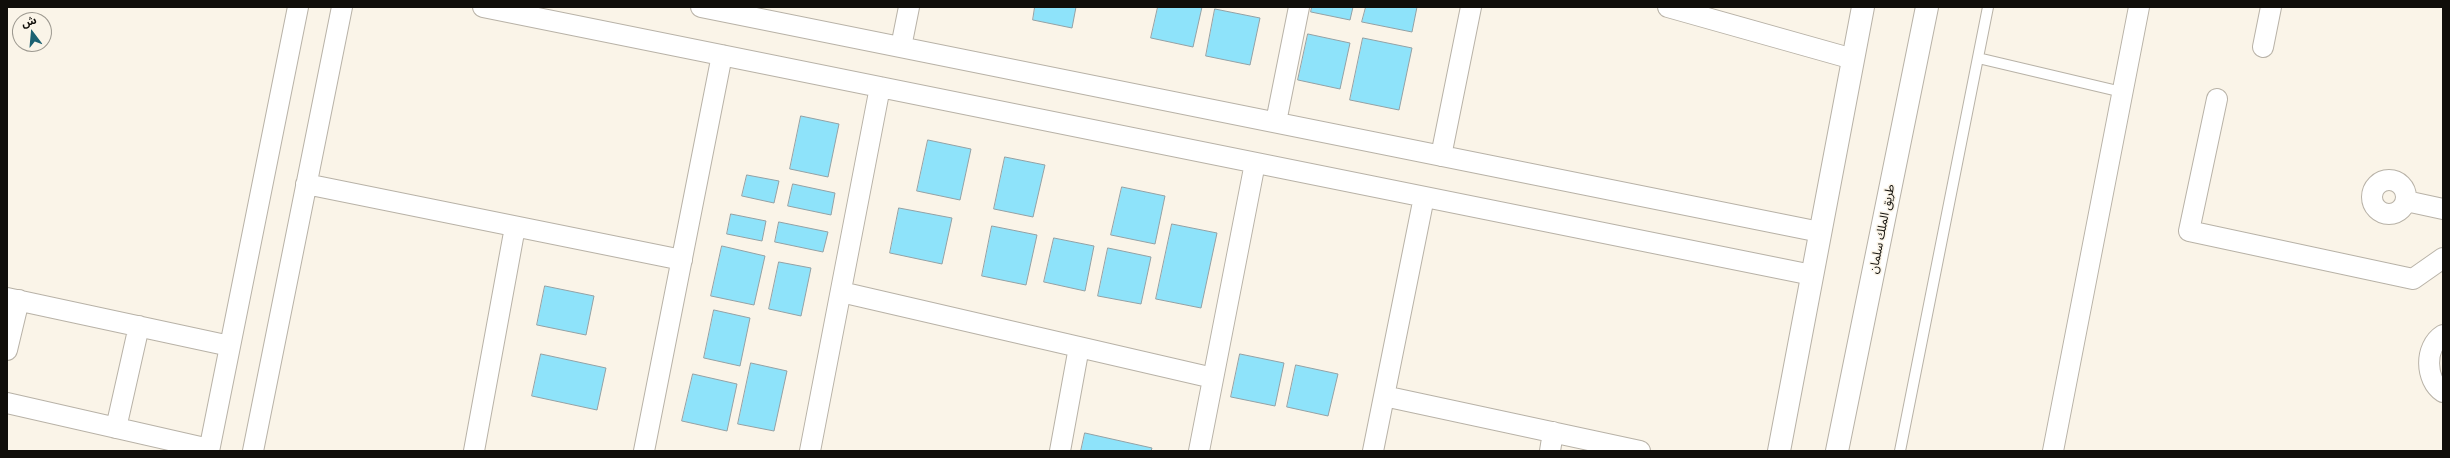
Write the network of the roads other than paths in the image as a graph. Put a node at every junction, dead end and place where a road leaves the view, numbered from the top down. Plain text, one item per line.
1 (298, 7) edge
2 (342, 7) edge
3 (483, 7) edge
4 (701, 7) edge
5 (909, 7) edge
6 (1298, 7) edge
7 (1472, 7) edge
8 (1668, 7) edge
9 (1863, 7) edge
10 (1927, 7) edge
11 (1988, 7) edge
12 (2139, 7) edge
13 (2271, 7) edge
14 (732, 10) edge
15 (901, 47) junction
16 (2263, 47) dead end
17 (722, 55) junction
18 (1978, 58) junction
19 (1853, 59) junction
20 (880, 87) junction
21 (2122, 92) junction
22 (2217, 99) dead end
23 (1276, 122) junction
24 (1441, 156) junction
25 (1255, 163) junction
26 (306, 184) junction
27 (1424, 197) junction
28 (2406, 201) dead end
29 (2443, 209) edge
30 (515, 227) junction
31 (1820, 232) junction
32 (2443, 258) edge
33 (682, 260) junction
34 (1812, 275) junction
35 (841, 292) junction
36 (13, 299) edge
37 (139, 326) junction
38 (2443, 335) edge
39 (230, 346) junction
40 (1079, 347) junction
41 (7, 350) edge
42 (1213, 378) junction
43 (2443, 392) edge
44 (1384, 396) junction
45 (7, 403) edge
46 (116, 428) junction
47 (1551, 442) edge
48 (209, 450) edge
49 (253, 451) edge
50 (474, 451) edge
51 (644, 451) edge
52 (810, 451) edge
53 (1060, 451) edge
54 (1199, 451) edge
55 (1373, 451) edge
56 (1640, 451) edge
57 (1779, 451) edge
58 (1837, 451) edge
59 (1900, 451) edge
60 (2053, 451) edge

1 - 39 street
2 - 26 street
3 - 17 street
4 - 14 street
5 - 15 street
6 - 23 street
7 - 24 street
8 - 19 street
9 - 19 main road
10 - 58 main road, طريق الملك سلمان
11 - 18 lane
12 - 21 street
13 - 16 street
14 - 15 street
15 - 23 street
17 - 20 street
17 - 33 street
18 - 21 lane
18 - 59 lane
19 - 31 main road
20 - 25 street
20 - 35 street
21 - 60 street
22 - 32 street
23 - 24 street
24 - 31 street
25 - 27 street
25 - 42 street
26 - 30 street
26 - 49 street
27 - 34 street
27 - 44 street
28 - 29 street
30 - 33 street
30 - 50 street
31 - 34 main road
33 - 51 street
34 - 57 main road
35 - 40 street
35 - 52 street
36 - 37 street
36 - 41 street
37 - 39 street
37 - 46 street
38 - 43 street
39 - 48 street
40 - 42 street
40 - 53 street
42 - 54 street
44 - 47 street
44 - 55 street
45 - 46 street
46 - 48 street
47 - 56 street

